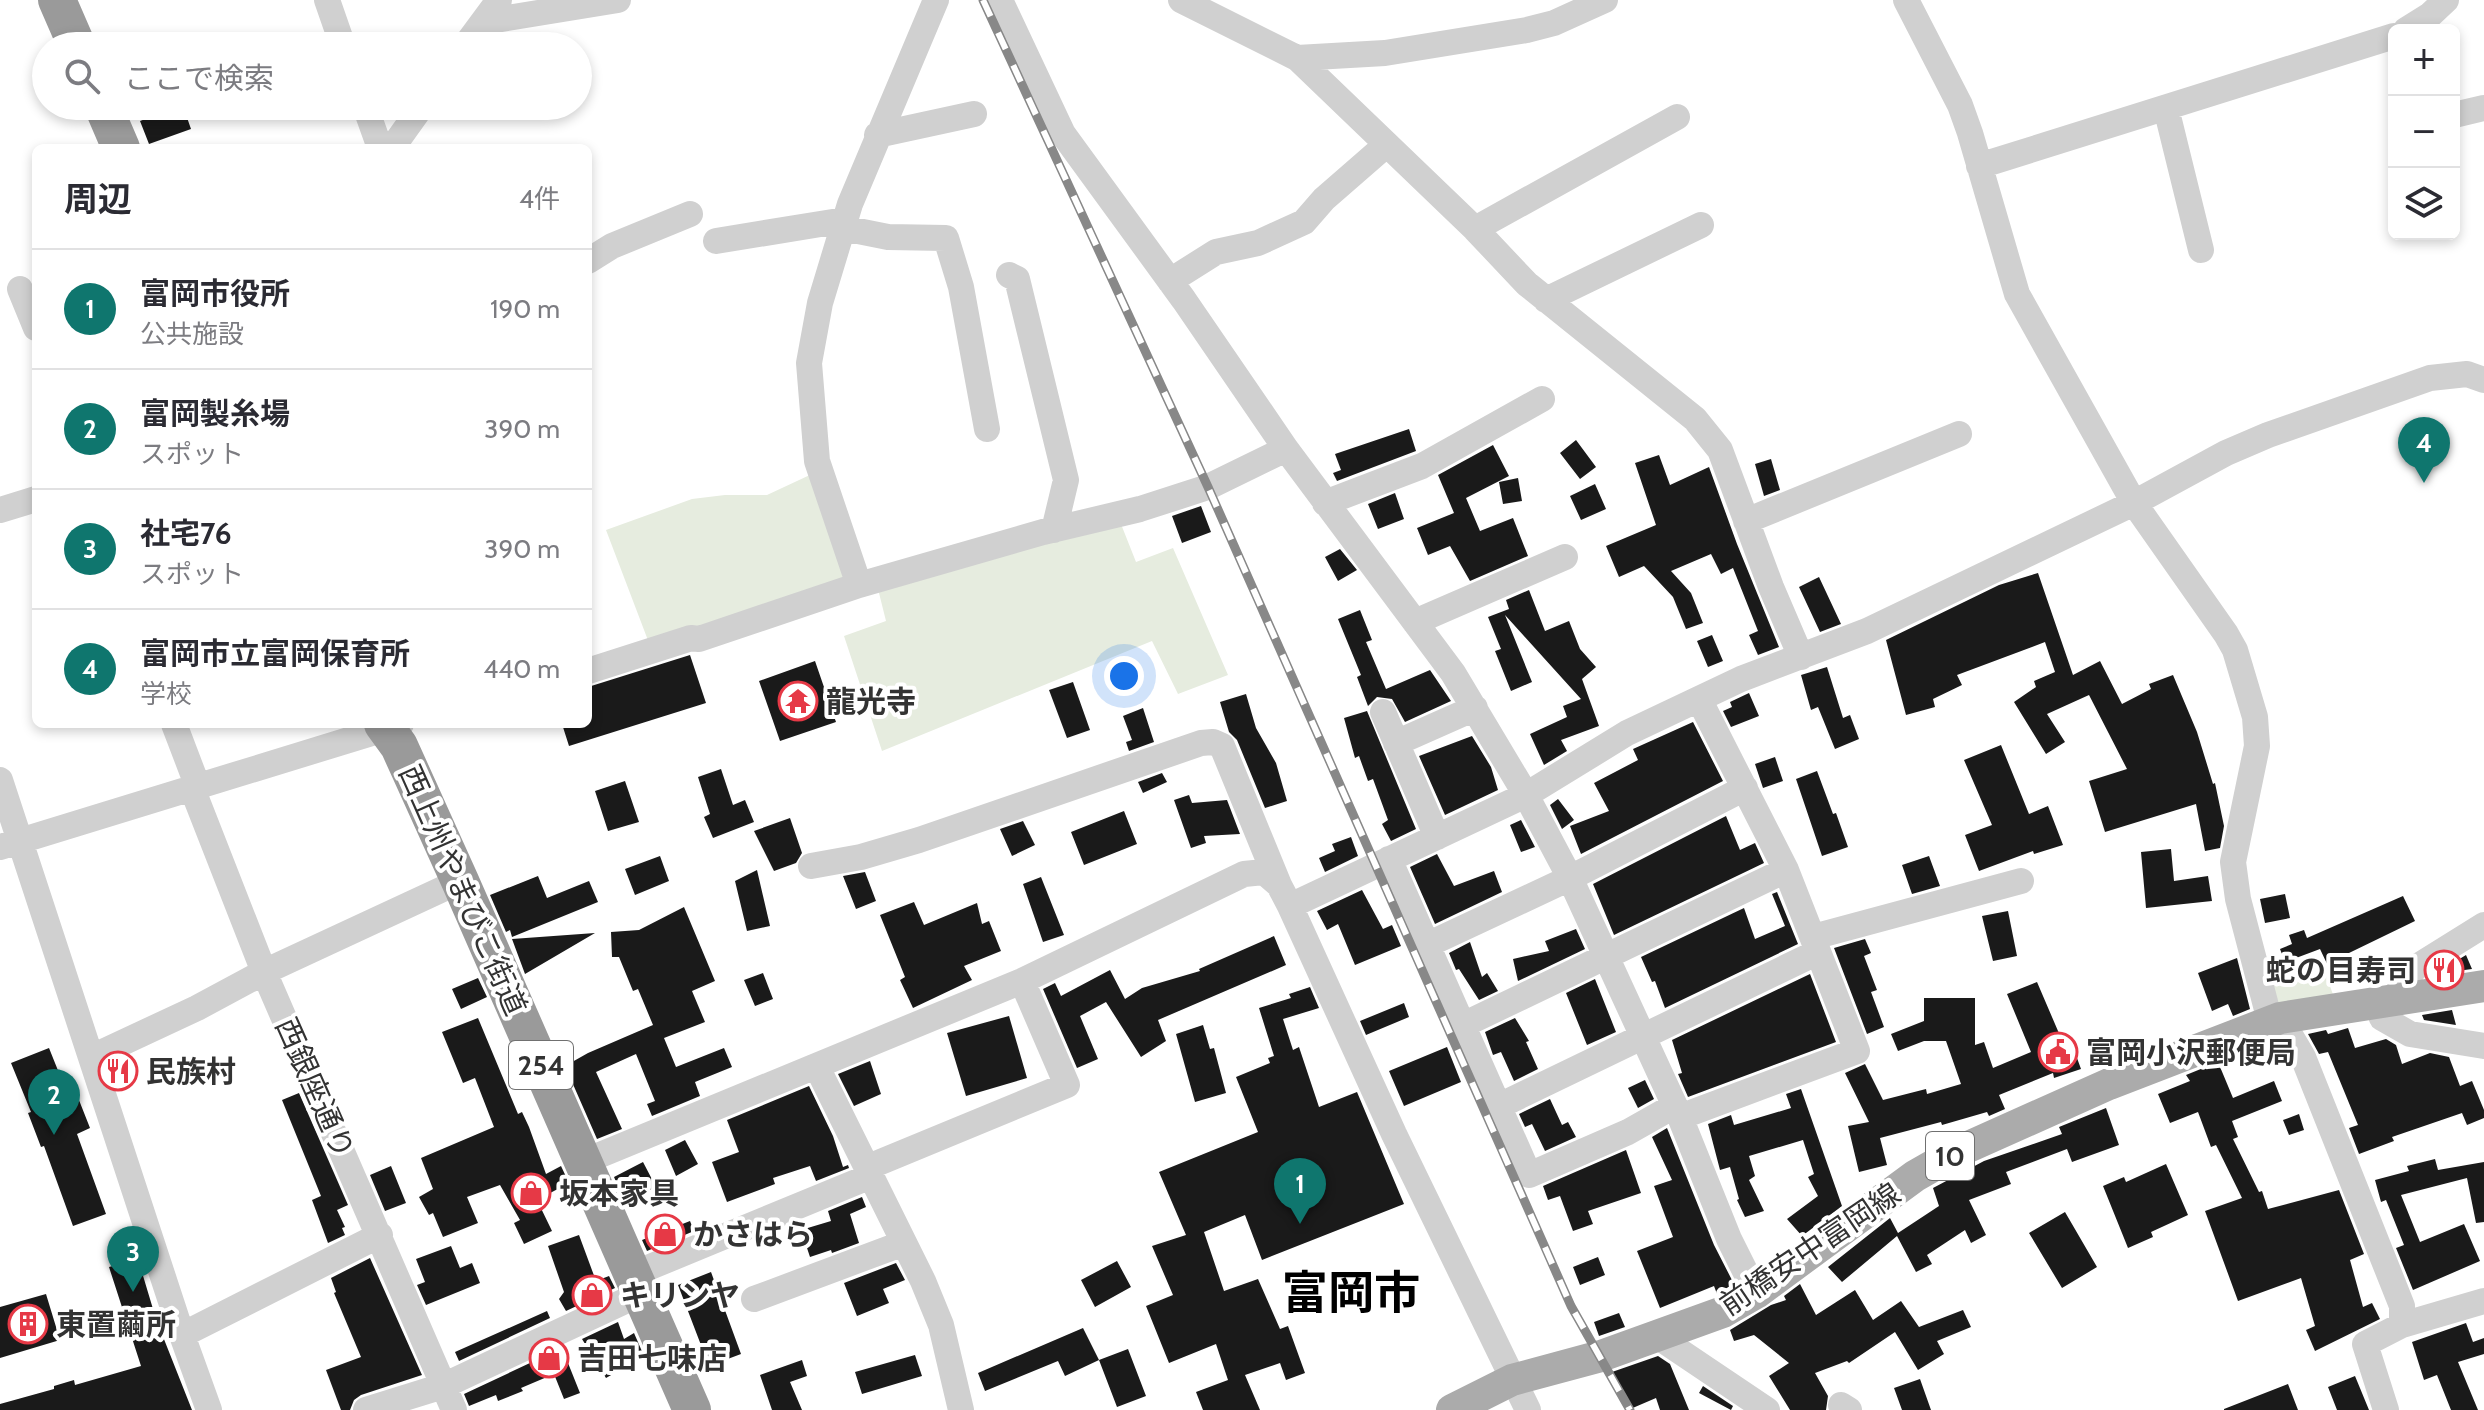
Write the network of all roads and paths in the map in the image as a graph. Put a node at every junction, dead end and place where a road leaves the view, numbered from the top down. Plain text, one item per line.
1 (57, 0) edge
2 (327, 0) edge
3 (499, 0) edge
4 (618, 0) edge
5 (936, 0) edge
6 (1000, 0) edge
7 (1181, 0) edge
8 (1605, 0) edge
9 (1906, 0) edge
10 (2437, 15) edge
11 (483, 22) junction
12 (2418, 24) edge
13 (71, 32) edge
14 (338, 32) edge
15 (476, 32) edge
16 (2388, 38) edge
17 (1297, 58) junction
18 (2166, 108) junction
19 (2484, 108) edge
20 (974, 114) dead end
21 (2460, 114) edge
22 (1677, 117) dead end
23 (109, 120) edge
24 (370, 120) edge
25 (412, 120) edge
26 (877, 135) junction
27 (119, 144) edge
28 (379, 144) edge
29 (395, 144) edge
30 (1386, 145) junction
31 (1979, 166) junction
32 (690, 214) dead end
33 (844, 224) junction
34 (1701, 225) dead end
35 (1475, 229) junction
36 (716, 241) dead end
37 (2201, 250) dead end
38 (592, 258) edge
39 (1009, 275) dead end
40 (1170, 281) junction
41 (19, 290) edge
42 (1546, 300) junction
43 (32, 319) edge
44 (2484, 380) edge
45 (1542, 399) dead end
46 (987, 429) dead end
47 (1959, 434) dead end
48 (1286, 449) junction
49 (32, 500) edge
50 (1325, 503) junction
51 (2134, 503) junction
52 (0, 510) edge
53 (1746, 521) junction
54 (1054, 530) junction
55 (1565, 557) dead end
56 (859, 585) junction
57 (1415, 622) junction
58 (1801, 657) junction
59 (592, 670) edge
60 (1699, 699) junction
61 (1475, 708) junction
62 (1383, 712) dead end
63 (175, 728) edge
64 (384, 728) edge
65 (391, 728) edge
66 (1396, 743) junction
67 (0, 780) edge
68 (195, 787) junction
69 (1745, 788) junction
70 (1526, 795) junction
71 (1437, 837) junction
72 (10, 844) edge
73 (1389, 859) junction
74 (811, 866) dead end
75 (1786, 870) junction
76 (1570, 878) junction
77 (460, 881) junction
78 (2021, 881) dead end
79 (1285, 896) junction
80 (2484, 925) edge
81 (1427, 945) junction
82 (1815, 945) junction
83 (1605, 958) junction
84 (264, 972) junction
85 (1022, 981) junction
86 (2484, 986) edge
87 (2384, 1003) junction
88 (2275, 1019) junction
89 (1463, 1025) junction
90 (1641, 1036) junction
91 (2484, 1046) edge
92 (92, 1057) junction
93 (817, 1067) junction
94 (1499, 1106) junction
95 (1677, 1111) junction
96 (583, 1162) junction
97 (868, 1172) junction
98 (380, 1235) junction
99 (904, 1243) junction
100 (637, 1284) junction
101 (1756, 1293) junction
102 (754, 1299) dead end
103 (2484, 1301) edge
104 (2402, 1325) junction
105 (182, 1335) junction
106 (1657, 1336) junction
107 (1512, 1380) junction
108 (443, 1386) junction
109 (209, 1410) edge
110 (366, 1410) edge
111 (454, 1410) edge
112 (692, 1410) edge
113 (961, 1410) edge
114 (1452, 1410) edge
115 (1528, 1410) edge
116 (1767, 1410) edge
117 (2386, 1410) edge

1 - 13 highway
2 - 14 street
3 - 11 street
4 - 11 street
5 - 26 street
6 - 40 street
7 - 17 street
8 - 17 street
9 - 31 street
10 - 12 street
11 - 15 street
16 - 18 street
17 - 30 street
18 - 31 street
18 - 37 street
19 - 21 street
20 - 26 street
22 - 35 street
23 - 27 highway
24 - 28 street
25 - 29 street
26 - 33 street
30 - 35 street
30 - 40 street
31 - 51 street
32 - 38 street
33 - 36 street
33 - 46 street
33 - 56 street
34 - 42 street
35 - 42 street
39 - 54 street
40 - 48 street
41 - 43 street
42 - 53 street
44 - 51 street
45 - 50 street
47 - 53 street
48 - 50 street
48 - 54 street
49 - 52 street
50 - 57 street
51 - 58 street
51 - 88 street
53 - 58 street
54 - 56 street
55 - 57 street
56 - 59 street
57 - 61 street
58 - 60 street
60 - 69 street
60 - 70 street
61 - 66 street
61 - 70 street
62 - 66 street
63 - 68 street, 西銀座通り
64 - 68 street
65 - 77 highway, 西上州やまびこ街道 / 254
66 - 71 street
67 - 72 street
68 - 72 street
68 - 84 street, 西銀座通り
69 - 75 street
69 - 76 street
70 - 71 street
70 - 76 street
71 - 73 street
72 - 92 street
73 - 79 street
73 - 81 street
74 - 79 street
75 - 82 street
75 - 83 street
76 - 81 street
76 - 83 street
77 - 84 street
77 - 96 highway, 西上州やまびこ街道 / 254
78 - 82 street
79 - 85 street
79 - 107 street
80 - 87 street
81 - 89 street
82 - 90 street
82 - 95 street
83 - 89 street
83 - 90 street
84 - 92 street
84 - 98 street, 西銀座通り
85 - 93 street
85 - 97 street
86 - 87 main road, 前橋安中富岡線 / 10
87 - 88 main road, 前橋安中富岡線 / 10
87 - 91 street
88 - 101 main road, 前橋安中富岡線 / 10
88 - 104 street
89 - 94 street
90 - 94 street
90 - 95 street
92 - 105 street
93 - 96 street
93 - 97 street
94 - 95 street
95 - 101 street
96 - 100 highway, 西上州やまびこ街道 / 254
97 - 99 street
97 - 100 street
98 - 105 street
98 - 108 street, 西銀座通り
99 - 102 street
99 - 113 street
100 - 108 street
100 - 112 highway, 西上州やまびこ街道 / 254
101 - 106 main road, 前橋安中富岡線 / 10
103 - 104 street
104 - 117 street
105 - 109 street
106 - 107 main road, 前橋安中富岡線 / 10
106 - 116 street
107 - 114 main road, 前橋安中富岡線 / 10
107 - 115 street
108 - 110 street
108 - 111 street, 西銀座通り

